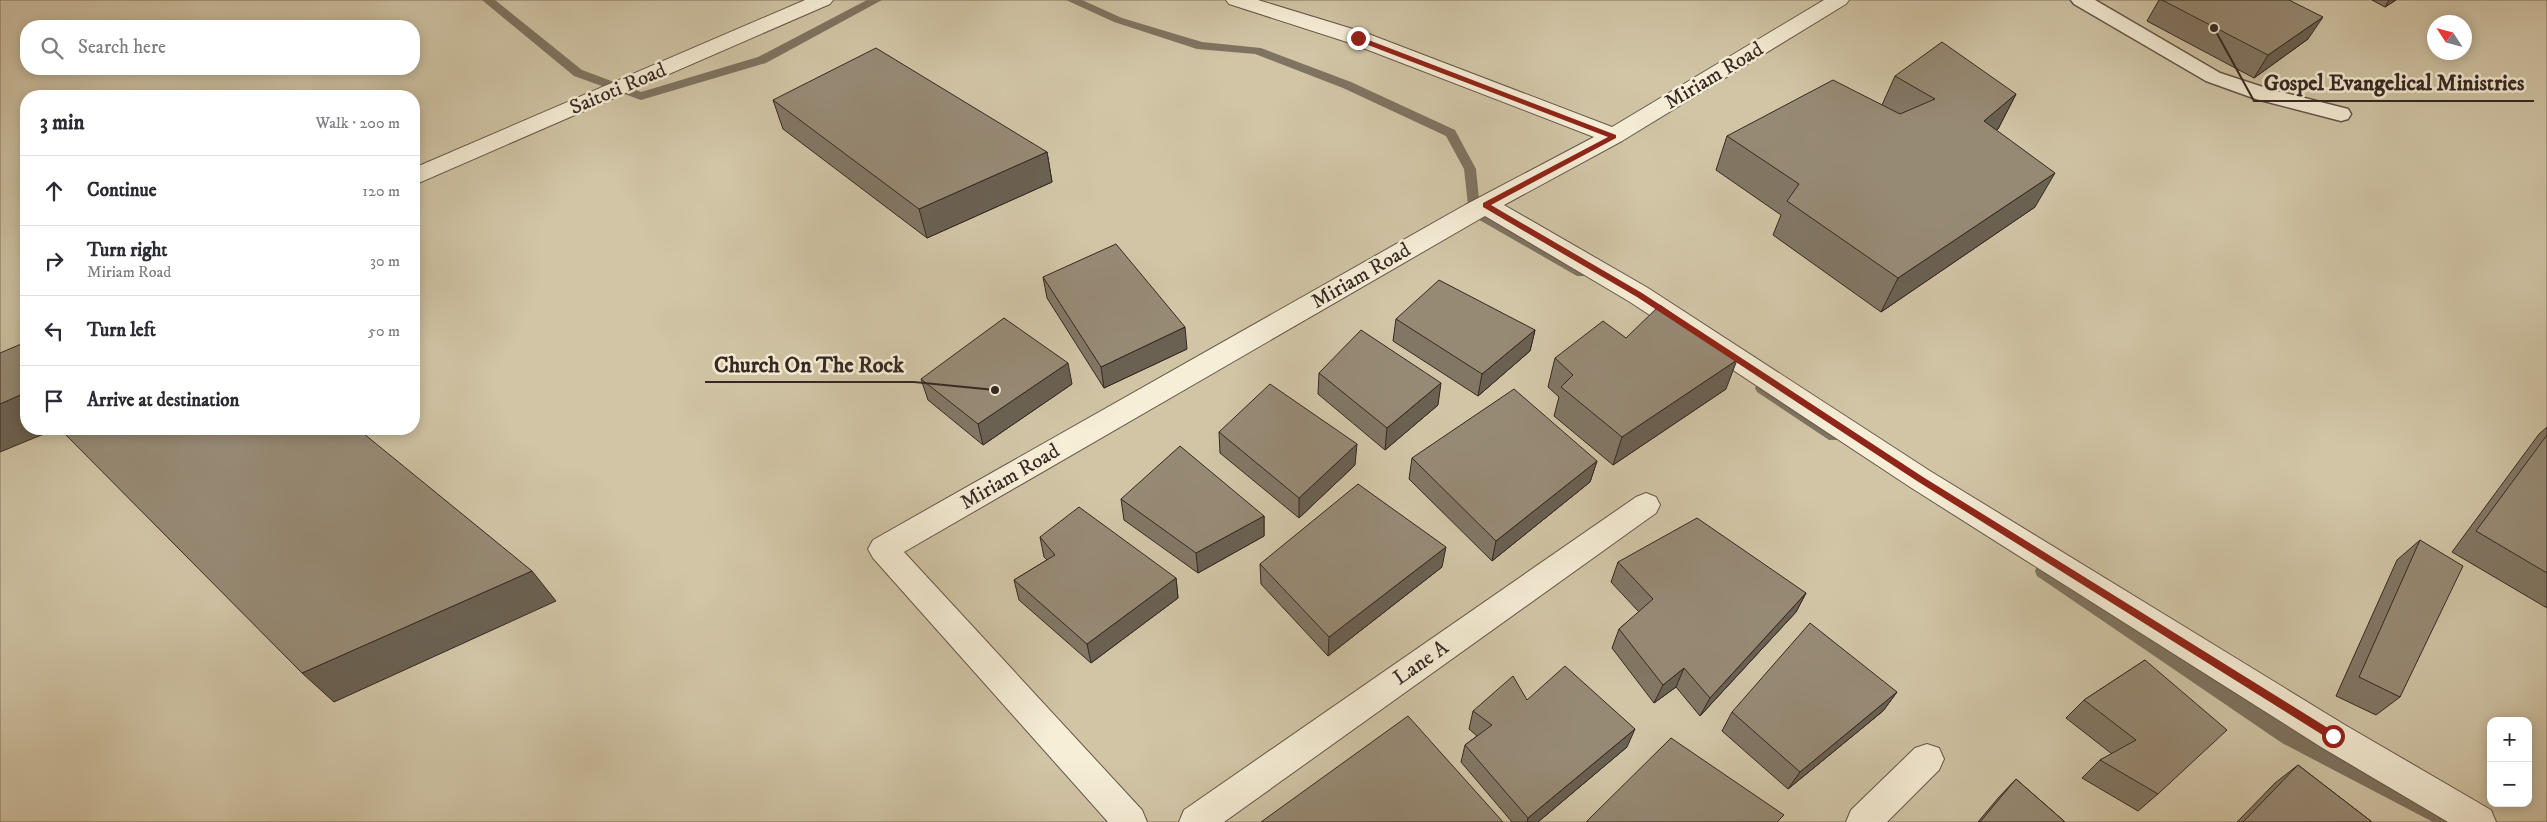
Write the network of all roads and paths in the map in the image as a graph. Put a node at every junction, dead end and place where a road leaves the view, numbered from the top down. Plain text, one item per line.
1 (823, 0) edge
2 (1236, 0) edge
3 (1839, 0) edge
4 (2081, 0) edge
5 (2341, 114) dead end
6 (1614, 136) junction
7 (420, 174) edge
8 (1485, 205) junction
9 (1646, 505) dead end
10 (1927, 759) dead end
11 (1130, 822) edge
12 (1196, 822) edge
13 (1863, 822) edge
14 (2479, 822) edge

1 - 7 street, Saitoti Road
2 - 6 street
3 - 6 street, Miriam Road
4 - 5 lane
6 - 8 street, Miriam Road
8 - 11 street, Miriam Road
8 - 14 street
9 - 12 street, Lane A
10 - 13 street

